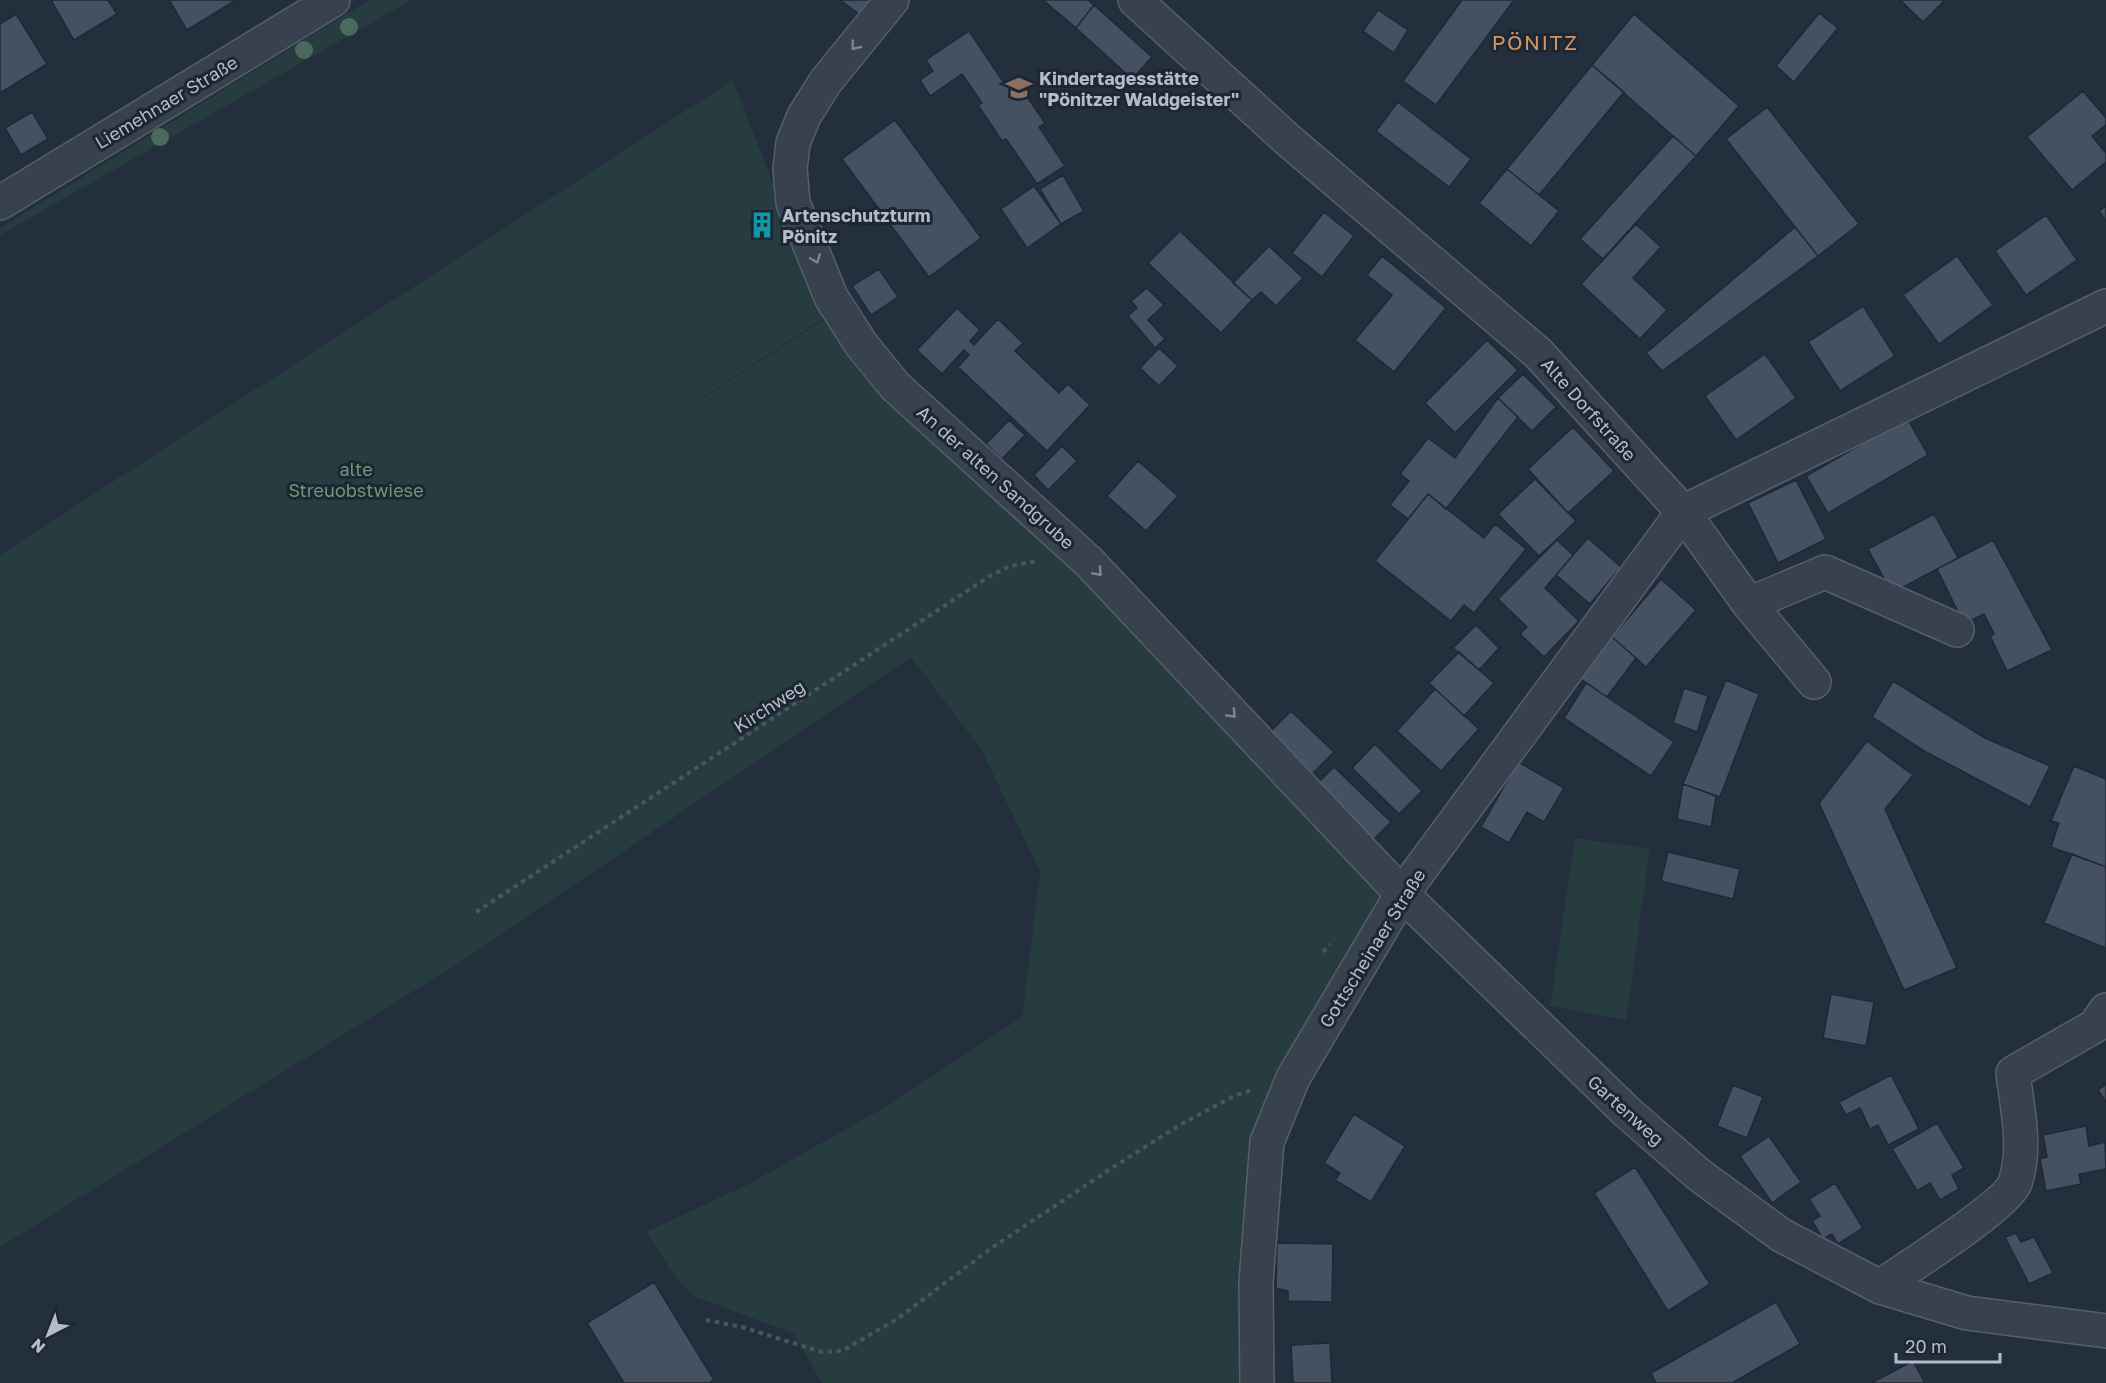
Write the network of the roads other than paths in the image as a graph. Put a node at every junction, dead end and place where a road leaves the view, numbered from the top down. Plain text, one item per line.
1 (333, 0) edge
2 (892, 0) edge
3 (1135, 0) edge
4 (0, 204) edge
5 (2106, 306) edge
6 (1683, 512) junction
7 (1749, 604) junction
8 (1957, 630) dead end
9 (1814, 682) dead end
10 (1402, 894) junction
11 (2106, 1010) edge
12 (1880, 1287) junction
13 (2106, 1331) edge
14 (1257, 1383) edge

1 - 4 street, Liemehnaer Straße
2 -> 10 street, An der alten Sandgrube
3 - 6 street, Alte Dorfstraße
5 - 6 street
6 - 7 street, Alte Dorfstraße
6 - 10 street, Gottscheinaer Straße
7 - 8 street
7 - 9 street, Alte Dorfstraße
10 - 12 street, Gartenweg
10 - 14 street, Gottscheinaer Straße
11 - 12 street
12 - 13 street, Gartenweg

